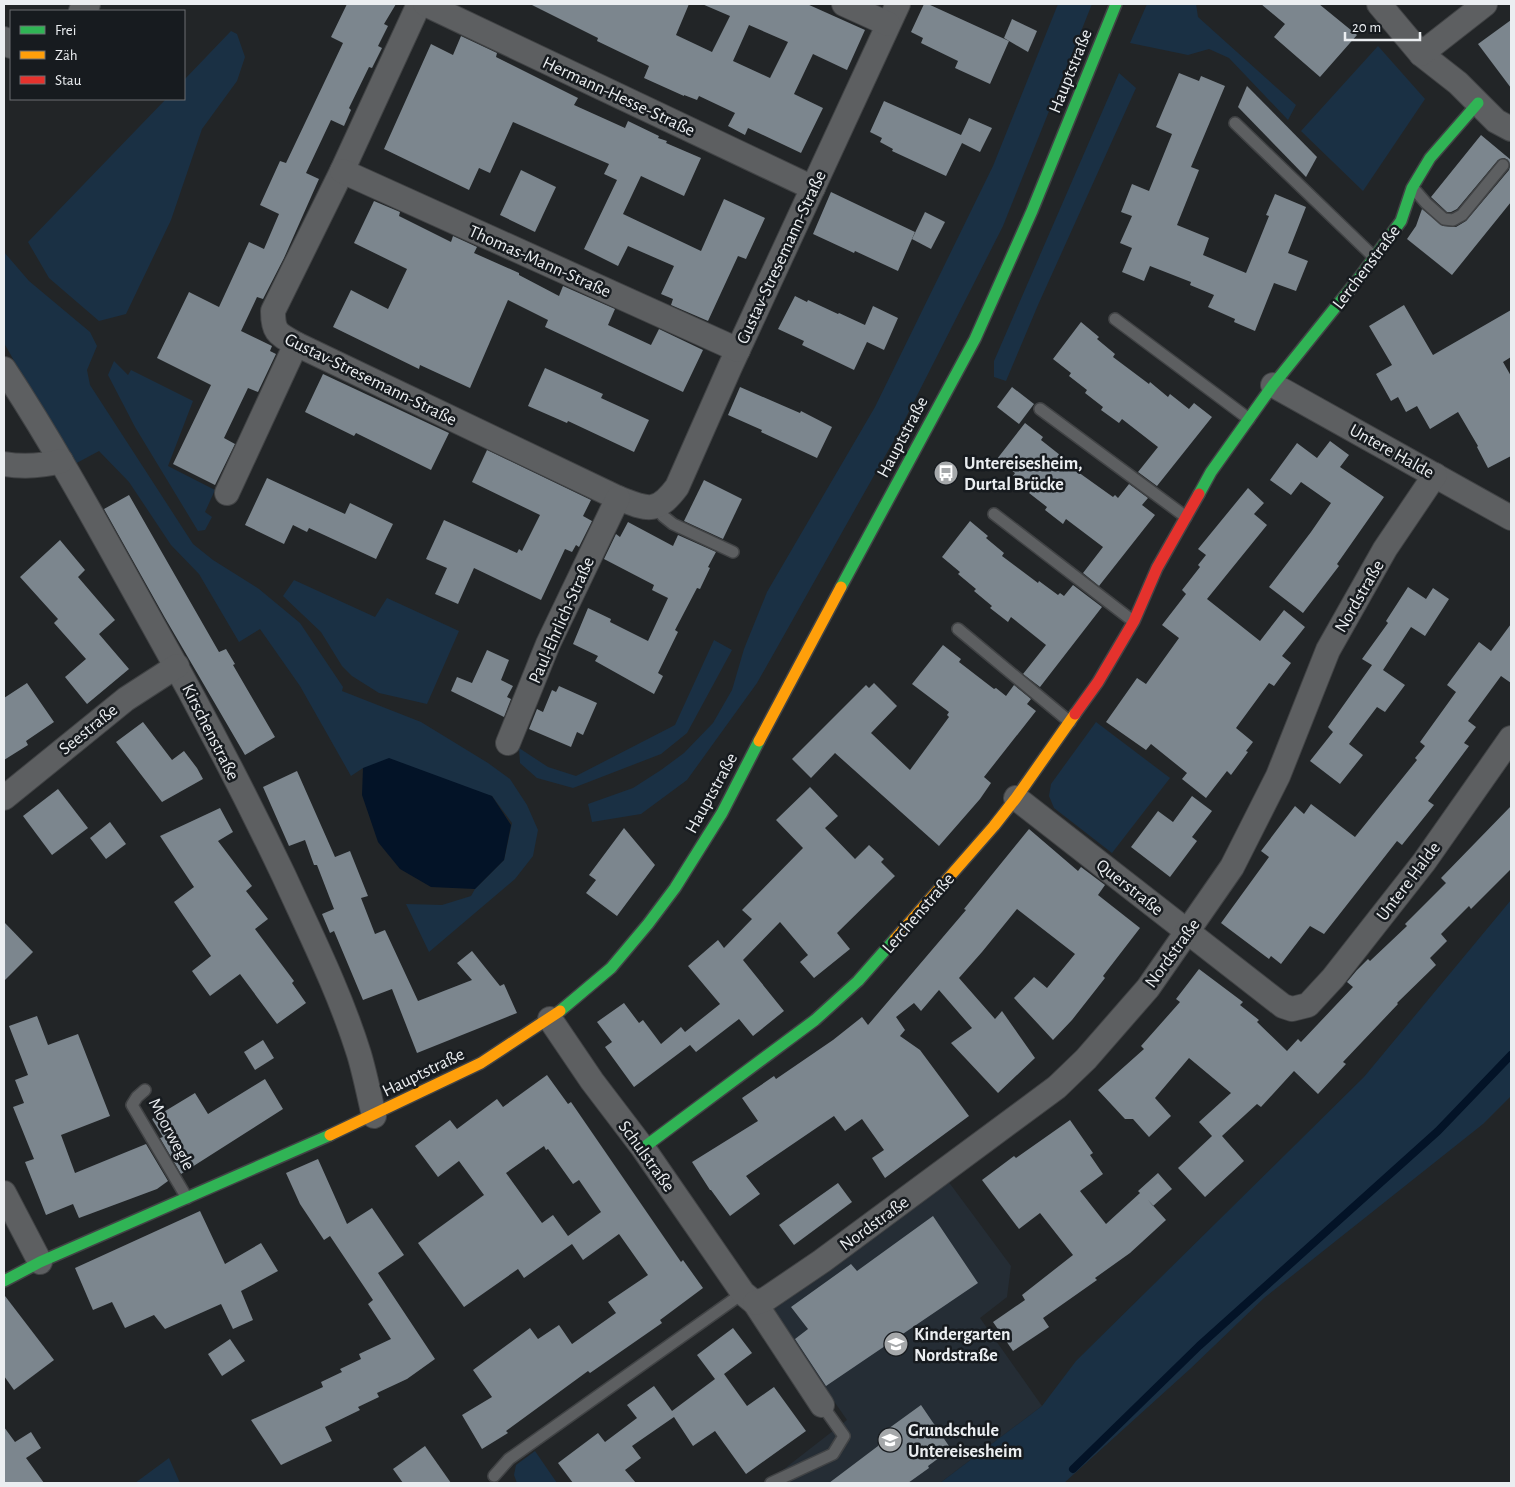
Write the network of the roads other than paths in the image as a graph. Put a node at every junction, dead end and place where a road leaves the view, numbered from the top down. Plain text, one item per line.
1 (420, 4) edge
2 (425, 4) edge
3 (844, 4) edge
4 (1116, 4) edge
5 (1379, 4) edge
6 (1485, 4) edge
7 (893, 14) edge
8 (1421, 54) junction
9 (1478, 103) junction
10 (1235, 122) dead end
11 (1511, 129) edge
12 (1503, 165) dead end
13 (342, 171) junction
14 (814, 188) junction
15 (1412, 188) junction
16 (1374, 257) junction
17 (1115, 319) dead end
18 (296, 344) junction
19 (738, 350) junction
20 (4, 369) edge
21 (1273, 385) junction
22 (1040, 409) dead end
23 (1249, 419) junction
24 (61, 461) junction
25 (4, 464) edge
26 (1435, 475) junction
27 (227, 493) dead end
28 (618, 498) junction
29 (659, 506) junction
30 (994, 514) dead end
31 (1186, 517) junction
32 (1511, 518) edge
33 (732, 552) dead end
34 (1134, 621) junction
35 (958, 629) dead end
36 (177, 666) junction
37 (1070, 722) junction
38 (1511, 738) edge
39 (508, 743) dead end
40 (4, 798) edge
41 (1016, 798) junction
42 (1188, 932) junction
43 (1292, 1009) joint
44 (550, 1019) junction
45 (145, 1090) dead end
46 (374, 1116) junction
47 (643, 1148) junction
48 (4, 1193) edge
49 (187, 1198) junction
50 (40, 1262) junction
51 (4, 1281) edge
52 (749, 1298) junction
53 (822, 1405) joint
54 (494, 1476) dead end
55 (771, 1483) edge

1 - 13 street, Gustav-Stresemann-Straße
2 - 14 street, Hermann-Hesse-Straße
3 - 7 street
4 - 44 main road, Hauptstraße
5 - 8 street
6 - 8 street
7 - 14 street, Gustav-Stresemann-Straße
8 - 9 street
9 - 11 street
9 - 15 main road, Lerchenstraße
10 - 16 lane
12 - 15 lane
13 - 18 street, Gustav-Stresemann-Straße
13 - 19 street, Thomas-Mann-Straße
14 - 19 street, Gustav-Stresemann-Straße
15 - 16 main road, Lerchenstraße
16 - 21 main road, Lerchenstraße
17 - 23 lane
18 - 27 street
18 - 28 street, Gustav-Stresemann-Straße
19 - 29 street, Gustav-Stresemann-Straße
20 - 24 street, Kirschenstraße
21 - 23 main road, Lerchenstraße
21 - 26 street, Untere Halde
22 - 31 lane
23 - 31 main road, Lerchenstraße
24 - 25 street
24 - 36 street, Kirschenstraße
26 - 32 street, Untere Halde
26 - 42 street, Nordstraße
28 - 29 street, Gustav-Stresemann-Straße
28 - 39 street, Paul-Ehrlich-Straße
29 - 33 lane
30 - 34 lane
31 - 34 main road, Lerchenstraße
34 - 37 main road, Lerchenstraße
35 - 37 lane
36 - 40 street, Seestraße
36 - 46 street, Kirschenstraße
37 - 41 main road, Lerchenstraße
38 - 43 street, Untere Halde
41 - 42 street, Querstraße
41 - 47 main road, Lerchenstraße
42 - 43 street, Querstraße
42 - 52 street, Nordstraße
44 - 46 main road, Hauptstraße
44 - 47 street, Schulstraße
45 - 49 lane, Moorwegle
46 - 49 main road, Hauptstraße
47 - 52 street, Schulstraße
48 - 50 street
49 - 50 main road, Hauptstraße
50 - 51 main road, Hauptstraße
52 - 53 street, Schulstraße
52 - 54 lane
53 - 55 lane

